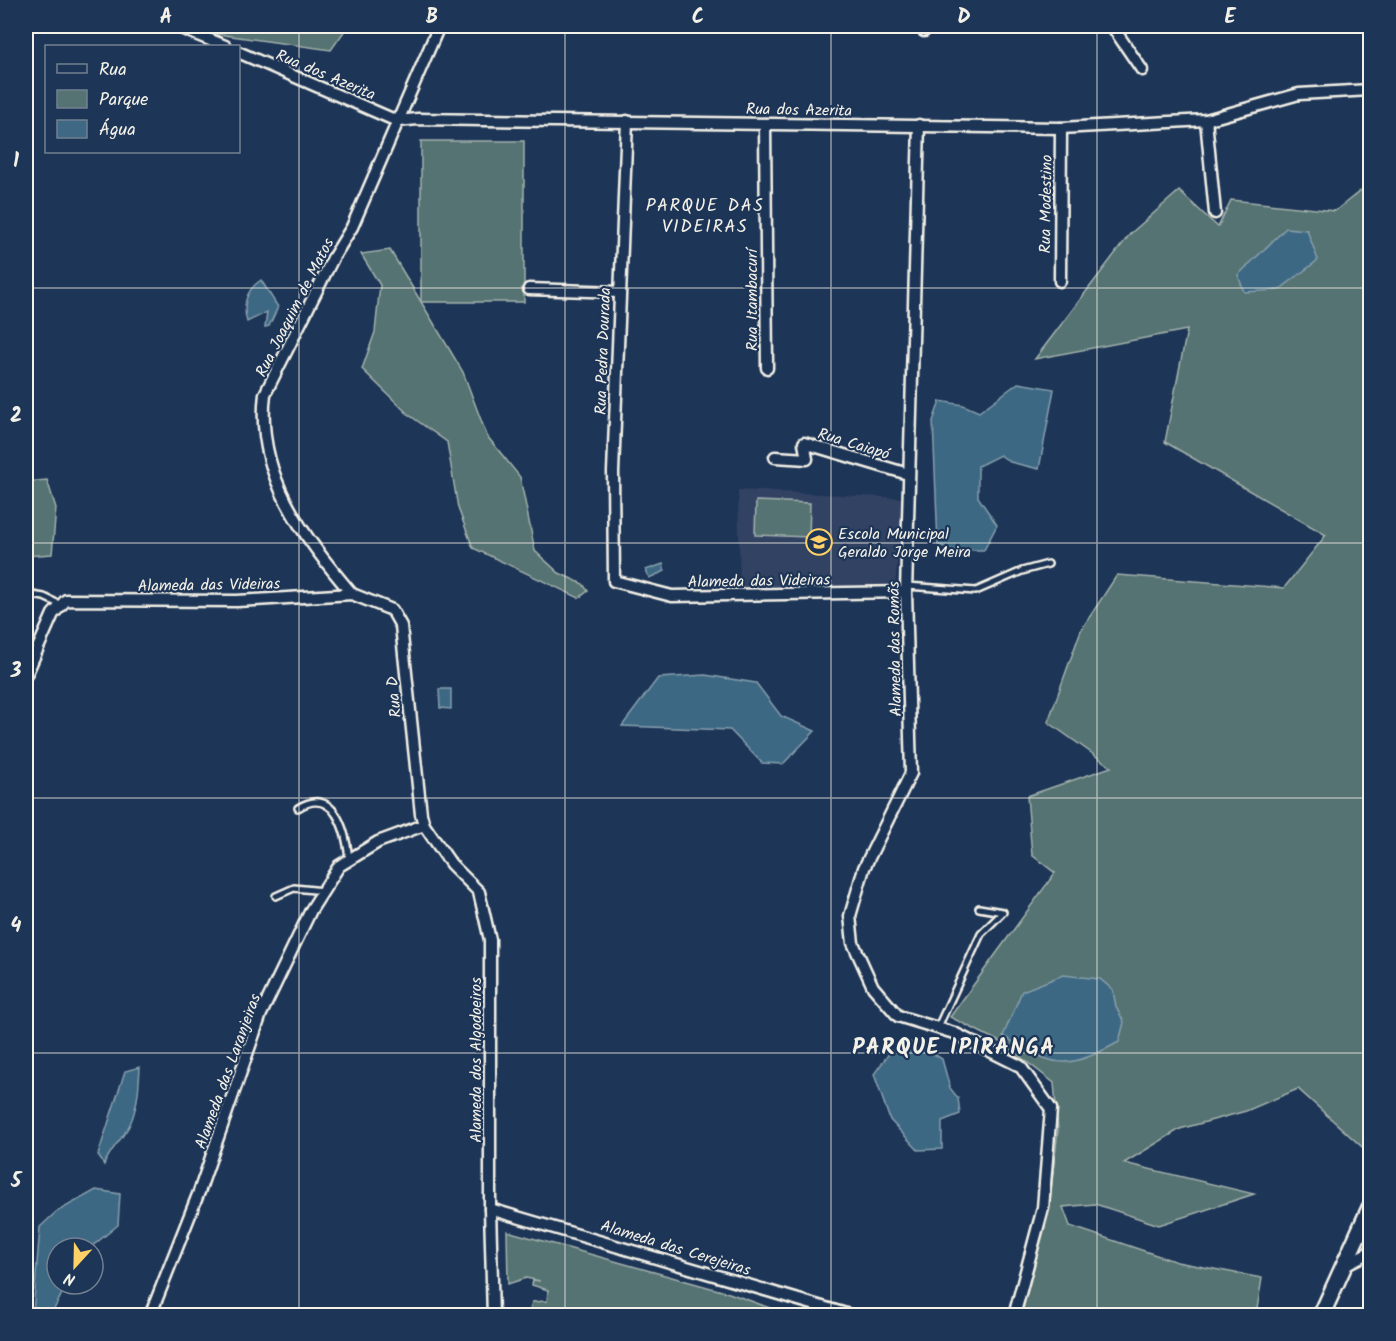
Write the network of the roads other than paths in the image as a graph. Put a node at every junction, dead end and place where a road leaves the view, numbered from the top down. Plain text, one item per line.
1 (176, 26) edge
2 (438, 26) edge
3 (1112, 26) edge
4 (223, 45) edge
5 (240, 53) edge
6 (1142, 70) dead end
7 (1371, 90) edge
8 (1206, 120) junction
9 (397, 121) junction
10 (627, 122) junction
11 (765, 124) junction
12 (919, 125) junction
13 (1061, 128) junction
14 (1215, 213) dead end
15 (1060, 281) dead end
16 (529, 289) dead end
17 (619, 292) junction
18 (767, 368) dead end
19 (775, 457) dead end
20 (908, 474) junction
21 (1048, 564) dead end
22 (614, 581) joint
23 (907, 589) junction
24 (26, 594) edge
25 (352, 594) junction
26 (63, 603) junction
27 (26, 675) edge
28 (298, 808) dead end
29 (424, 825) junction
30 (349, 861) junction
31 (326, 891) junction
32 (276, 896) dead end
33 (979, 908) dead end
34 (938, 1029) junction
35 (1371, 1208) edge
36 (490, 1209) junction
37 (1371, 1252) edge
38 (1344, 1265) junction
39 (150, 1316) edge
40 (493, 1316) edge
41 (853, 1316) edge
42 (1014, 1316) edge
43 (1321, 1316) edge

1 - 4 street
2 - 9 street, Rua Joaquim de Matos
3 - 6 street
5 - 9 street, Rua dos Azerita
7 - 8 street, Rua dos Azerita
8 - 13 street, Rua dos Azerita
8 - 14 street
9 - 10 street, Rua dos Azerita
9 - 25 street, Rua Joaquim de Matos
10 - 11 street, Rua dos Azerita
10 - 17 street, Rua Pedra Dourada
11 - 12 street, Rua dos Azerita
11 - 18 street, Rua Itambacurí
12 - 13 street, Rua dos Azerita
12 - 20 street, Alameda das Romãs
13 - 15 street, Rua Modestino
16 - 17 street
17 - 22 street, Rua Pedra Dourada
19 - 20 street, Rua Caiapó
20 - 23 street, Alameda das Romãs
21 - 23 lane
22 - 23 street, Alameda das Videiras
23 - 34 street, Alameda das Romãs
24 - 26 lane
25 - 26 street, Alameda das Videiras
25 - 29 street, Rua D
26 - 27 street
28 - 30 lane
29 - 30 street, Alameda das Laranjeiras
29 - 36 street, Alameda dos Algodoeiros
30 - 31 street, Alameda das Laranjeiras
31 - 32 lane
31 - 39 street, Alameda das Laranjeiras
33 - 34 lane
34 - 42 street, Alameda das Romãs
35 - 38 main road
36 - 40 street, Alameda dos Algodoeiros
36 - 41 street, Alameda das Cerejeiras
37 - 38 street
38 - 43 main road

